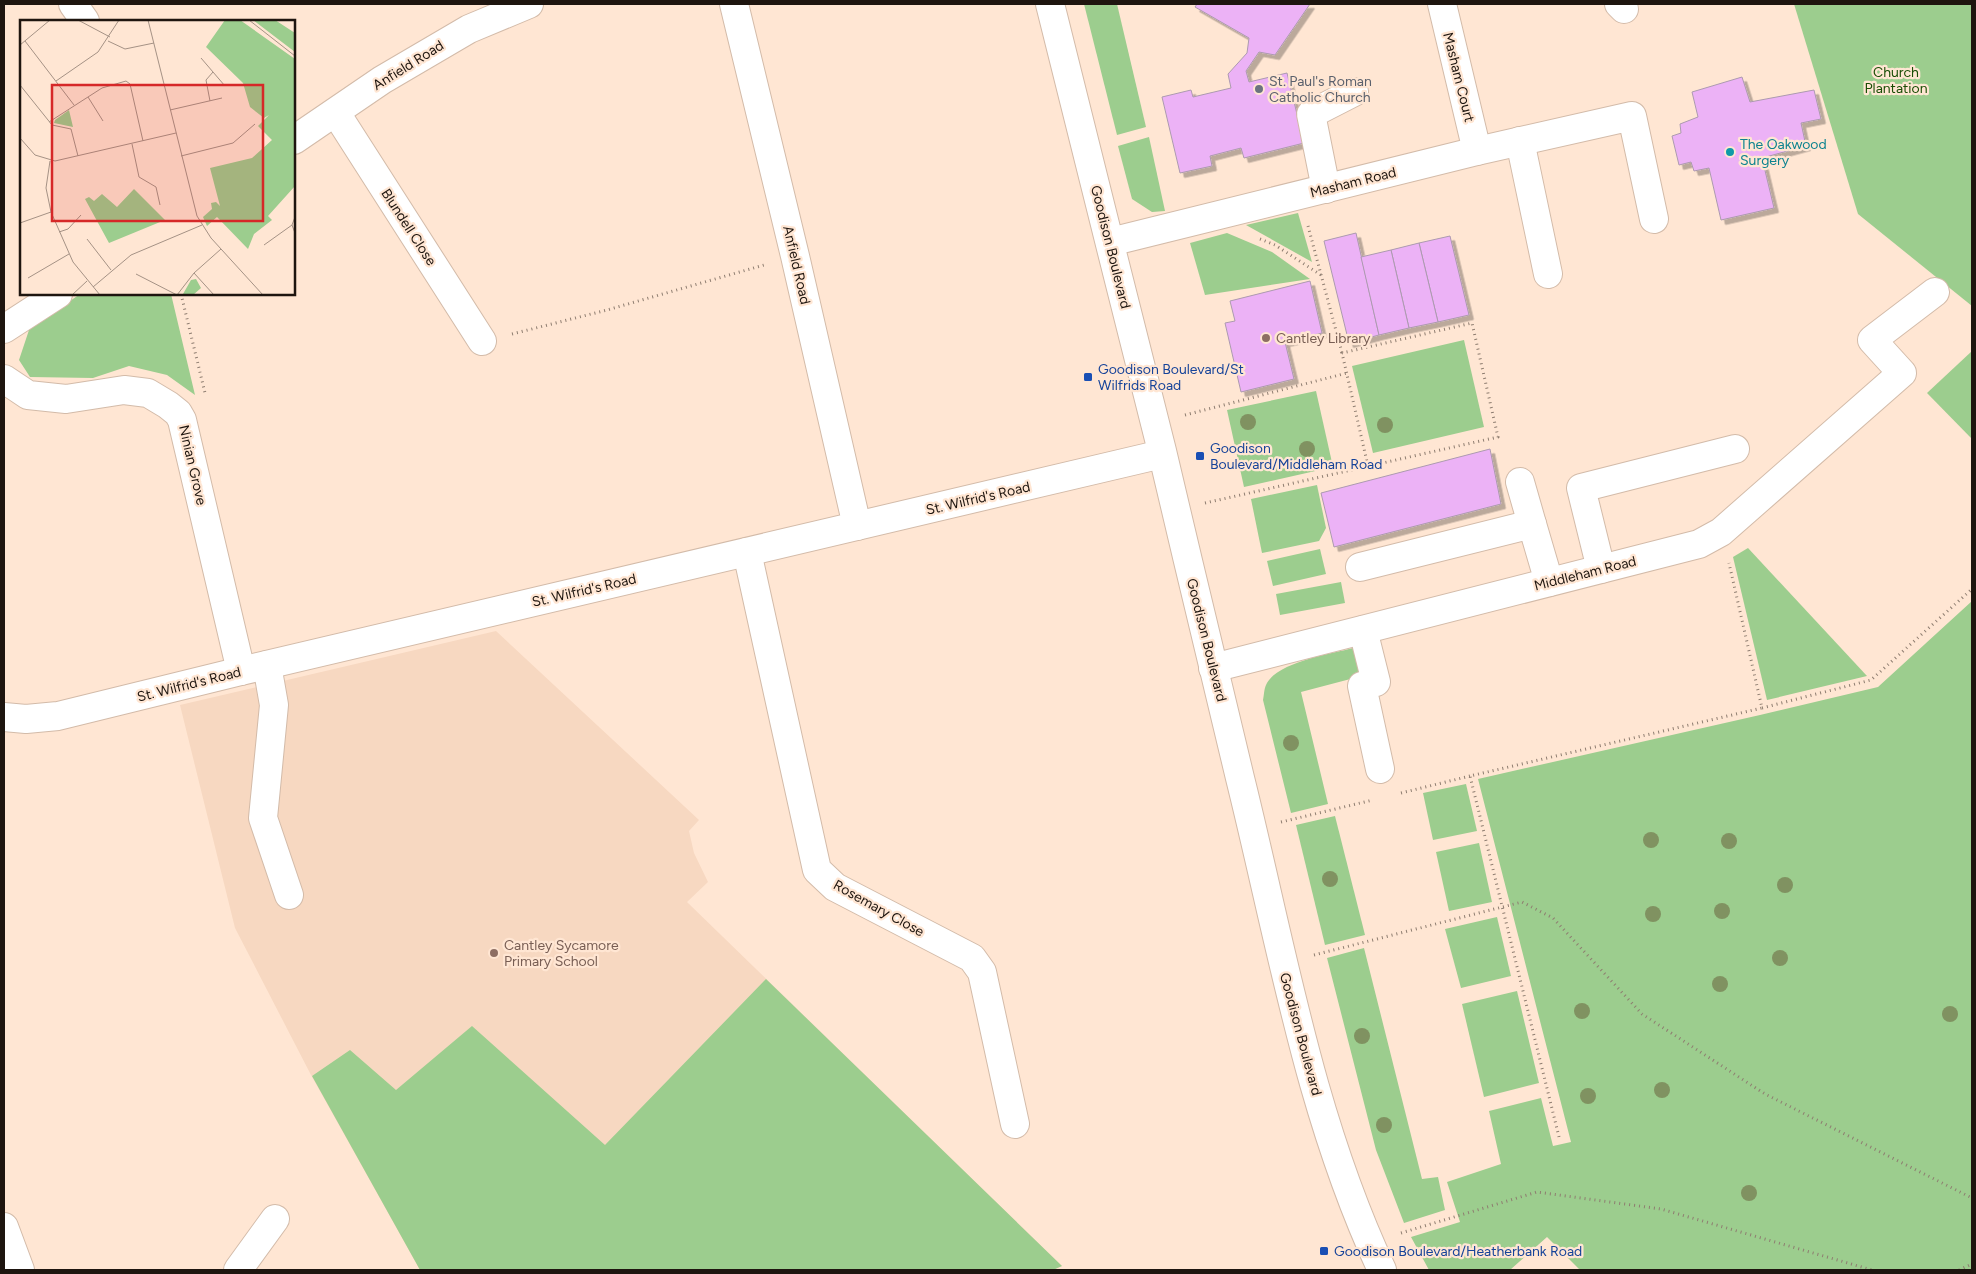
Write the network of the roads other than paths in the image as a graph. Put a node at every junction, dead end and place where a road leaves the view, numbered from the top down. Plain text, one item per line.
1 (73, 4) edge
2 (529, 4) edge
3 (734, 4) edge
4 (1050, 4) edge
5 (1442, 4) edge
6 (84, 20) edge
7 (1354, 92) dead end
8 (336, 113) junction
9 (295, 139) edge
10 (1520, 142) junction
11 (1477, 151) junction
12 (1313, 192) junction
13 (1654, 219) dead end
14 (1110, 242) junction
15 (1548, 274) dead end
16 (1935, 292) dead end
17 (56, 295) edge
18 (4, 329) edge
19 (482, 341) road end
20 (4, 379) edge
21 (1735, 449) dead end
22 (1162, 454) junction
23 (1520, 482) dead end
24 (1532, 524) junction
25 (857, 526) junction
26 (747, 552) junction
27 (1360, 567) dead end
28 (1601, 569) junction
29 (1549, 582) junction
30 (1363, 630) junction
31 (254, 668) junction
32 (1213, 668) junction
33 (4, 717) edge
34 (1380, 769) dead end
35 (289, 895) dead end
36 (1015, 1124) dead end
37 (275, 1219) dead end
38 (4, 1228) edge
39 (20, 1270) edge
40 (238, 1270) edge
41 (1382, 1270) edge

1 - 6 street
2 - 8 street, Anfield Road
3 - 25 street, Anfield Road
4 - 14 street, Goodison Boulevard
5 - 11 street, Masham Court
7 - 12 street
8 - 9 street, Anfield Road
8 - 19 street, Blundell Close
10 - 11 street, Masham Road
10 - 13 street, Masham Road
10 - 15 street
11 - 12 street, Masham Road
12 - 14 street, Masham Road
14 - 22 street, Goodison Boulevard
16 - 28 street, Middleham Road
17 - 18 street
20 - 31 street, Ninian Grove
21 - 28 street
22 - 25 street, St. Wilfrid's Road
22 - 32 street, Goodison Boulevard
23 - 24 street
24 - 27 street
24 - 29 street
25 - 26 street, St. Wilfrid's Road
26 - 31 street, St. Wilfrid's Road
26 - 36 street, Rosemary Close
28 - 29 street, Middleham Road
29 - 30 street, Middleham Road
30 - 32 street, Middleham Road
30 - 34 street
31 - 33 street, St. Wilfrid's Road
31 - 35 street, Ninian Grove
32 - 41 street, Goodison Boulevard
37 - 40 street
38 - 39 street

